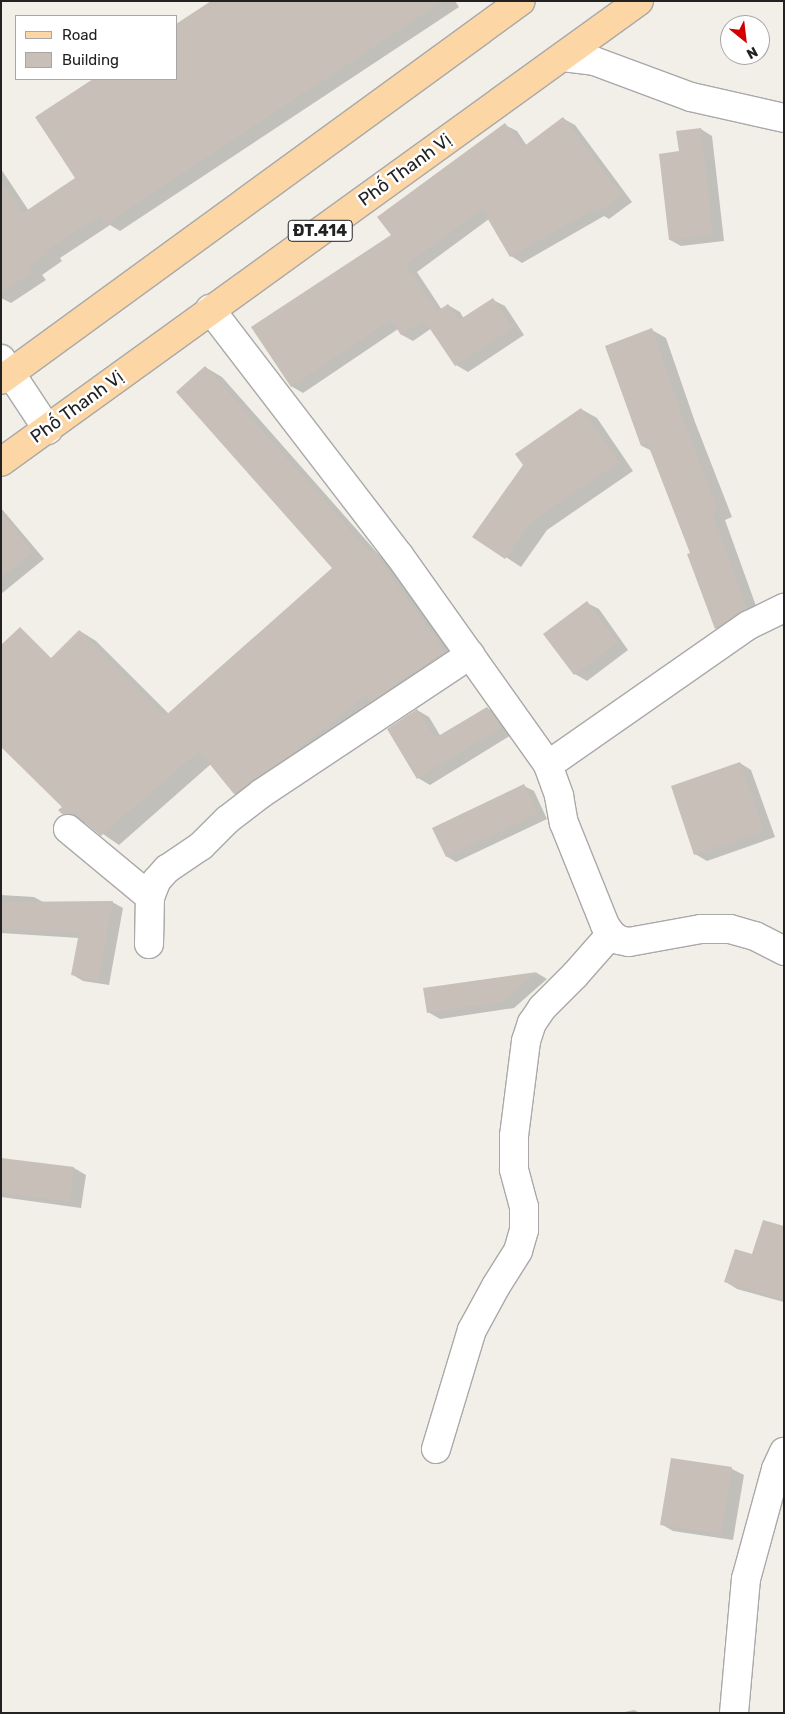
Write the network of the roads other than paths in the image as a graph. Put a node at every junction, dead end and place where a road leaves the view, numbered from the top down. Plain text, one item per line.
1 (521, 1) edge
2 (639, 1) edge
3 (563, 57) junction
4 (784, 118) edge
5 (210, 309) junction
6 (4, 371) edge
7 (48, 430) junction
8 (1, 462) edge
9 (784, 608) edge
10 (470, 655) junction
11 (548, 765) junction
12 (68, 829) dead end
13 (150, 897) junction
14 (612, 934) junction
15 (149, 944) dead end
16 (784, 951) edge
17 (436, 1449) dead end
18 (784, 1452) edge
19 (734, 1713) edge

1 - 6 main road
2 - 3 main road, Phố Thanh Vị / ĐT.414
3 - 4 street
3 - 5 main road, Phố Thanh Vị / ĐT.414
5 - 7 main road, Phố Thanh Vị / ĐT.414
5 - 10 street
6 - 7 street
7 - 8 main road, Phố Thanh Vị / ĐT.414
9 - 11 street
10 - 11 street
10 - 13 street
11 - 14 street
12 - 13 street
13 - 15 street
14 - 16 street
14 - 17 street
18 - 19 street

